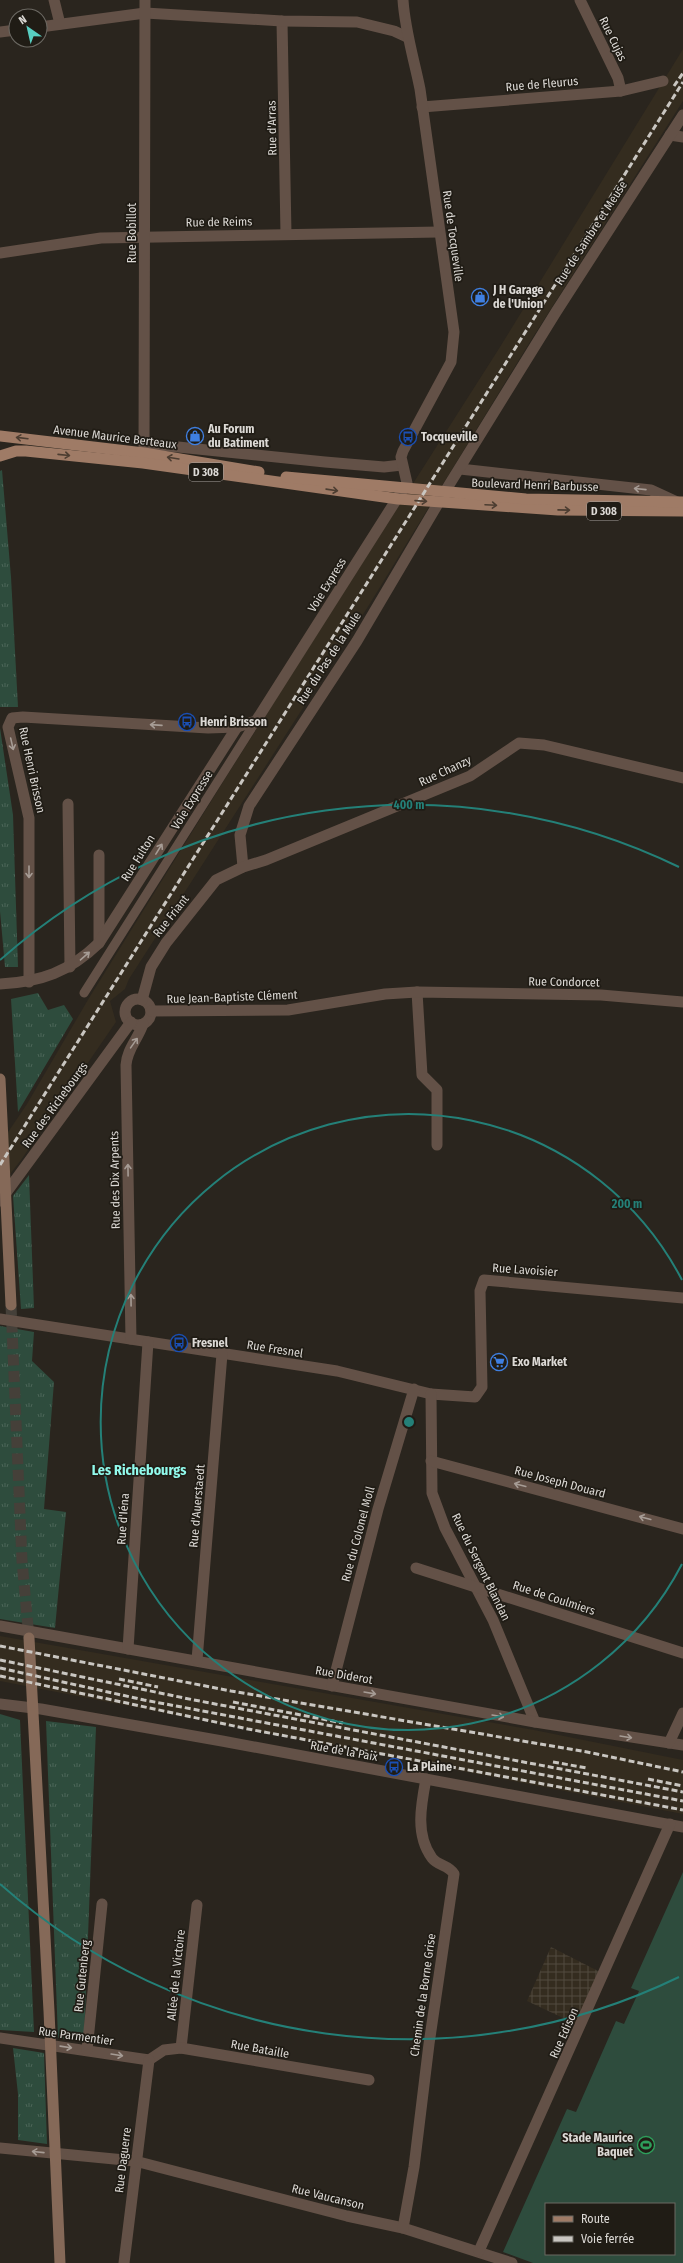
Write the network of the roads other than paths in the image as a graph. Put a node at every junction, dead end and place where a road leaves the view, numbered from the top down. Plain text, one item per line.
1 (54, 0) edge
2 (146, 0) edge
3 (402, 0) edge
4 (580, 0) edge
5 (145, 13) junction
6 (282, 21) junction
7 (60, 24) junction
8 (48, 26) edge
9 (407, 37) junction
10 (663, 81) dead end
11 (621, 91) junction
12 (422, 107) junction
13 (683, 115) edge
14 (670, 135) junction
15 (683, 136) edge
16 (439, 232) junction
17 (286, 234) junction
18 (145, 236) junction
19 (0, 253) edge
20 (0, 436) edge
21 (147, 448) junction
22 (0, 456) edge
23 (402, 465) junction
24 (460, 469) junction
25 (392, 487) joint
26 (386, 497) joint
27 (457, 499) junction
28 (681, 505) edge
29 (257, 719) junction
30 (237, 727) junction
31 (683, 778) edge
32 (68, 804) dead end
33 (99, 855) dead end
34 (243, 867) junction
35 (99, 943) junction
36 (70, 967) junction
37 (29, 982) junction
38 (0, 984) edge
39 (417, 992) junction
40 (84, 993) dead end
41 (142, 1000) junction
42 (683, 1002) edge
43 (151, 1011) junction
44 (131, 1022) junction
45 (143, 1024) junction
46 (107, 1056) junction
47 (126, 1057) junction
48 (0, 1078) edge
49 (437, 1145) dead end
50 (0, 1201) edge
51 (683, 1298) edge
52 (11, 1305) tunnel mouth
53 (0, 1319) edge
54 (131, 1340) junction
55 (148, 1342) junction
56 (222, 1354) junction
57 (414, 1389) junction
58 (431, 1394) junction
59 (475, 1397) joint
60 (431, 1461) junction
61 (683, 1529) edge
62 (416, 1568) dead end
63 (477, 1587) junction
64 (0, 1626) edge
65 (29, 1638) tunnel mouth
66 (128, 1649) junction
67 (683, 1653) edge
68 (197, 1660) junction
69 (332, 1686) junction
70 (0, 1704) edge
71 (683, 1713) edge
72 (535, 1722) junction
73 (669, 1742) junction
74 (683, 1745) edge
75 (426, 1779) junction
76 (670, 1824) junction
77 (683, 1827) edge
78 (683, 1835) edge
79 (102, 1904) dead end
80 (197, 1905) dead end
81 (0, 2038) edge
82 (181, 2048) junction
83 (86, 2050) junction
84 (149, 2060) junction
85 (369, 2080) dead end
86 (3, 2148) edge
87 (136, 2161) junction
88 (403, 2228) junction
89 (479, 2252) junction
90 (489, 2259) edge
91 (60, 2263) edge
92 (124, 2263) edge
93 (512, 2263) edge

1 - 7 street
2 - 5 street, Rue Bobillot
3 - 9 street, Rue de Tocqueville
4 - 11 street, Rue Cujas
5 - 6 street
5 - 7 street
5 - 18 street, Rue Bobillot
6 - 9 street
6 - 17 street, Rue d'Arras
7 - 8 street
9 - 12 street, Rue de Tocqueville
10 - 11 street, Rue de Fleurus
11 - 12 street, Rue de Fleurus
12 - 16 street, Rue de Tocqueville
13 - 14 street, Rue de Sambre et Meuse
14 - 15 street
14 - 24 street, Rue de Sambre et Meuse
16 - 17 street, Rue de Reims
16 - 23 street, Rue de Tocqueville
17 - 18 street, Rue de Reims
18 - 19 street, Rue de Reims
18 - 21 street, Rue Bobillot
21 -> 20 main road, Avenue Maurice Berteaux
21 - 23 street, Avenue Maurice Berteaux
25 -> 21 main road, Avenue Maurice Berteaux / D 308
22 -> 26 main road, Avenue Maurice Berteaux / D 308
23 - 29 street, Voie Express
28 -> 24 street, Boulevard Henri Barbusse
24 - 34 street, Rue du Pas de la Mule
25 - 27 main road, Boulevard Henri Barbusse / D 308
26 -> 27 main road, Boulevard Henri Barbusse / D 308
27 - 28 main road, Boulevard Henri Barbusse / D 308
27 -> 28 main road, Boulevard Henri Barbusse / D 308
29 - 30 street, Rue Henri Brisson
29 - 40 street, Voie Expresse
35 -> 30 street, Rue Fulton
30 -> 37 street, Rue Henri Brisson
31 - 34 street, Rue Chanzy
32 - 36 street
33 - 35 street
34 - 41 street, Rue Friant
36 -> 35 street, Rue Fulton
36 - 37 street, Rue Fulton
37 - 38 street, Rue Fulton
39 - 42 street, Rue Condorcet
39 - 43 street, Rue Jean-Baptiste Clément
39 - 49 street
41 - 43 street
41 - 44 street
43 - 45 street
44 - 45 street
44 - 46 street, Rue des Richebourgs
47 -> 45 street
46 - 47 street
46 - 50 street, Rue des Richebourgs
54 -> 47 street, Rue des Dix Arpents
48 - 52 main road
51 - 59 street, Rue Lavoisier
53 - 54 street, Rue Fresnel
54 - 55 street, Rue Fresnel
55 - 56 street, Rue Fresnel
55 - 66 street, Rue d'Iéna
56 - 57 street, Rue Fresnel
56 - 68 street, Rue d'Auerstaedt
57 - 58 street, Rue Fresnel
57 - 69 street, Rue du Colonel Moll
58 - 59 street, Rue Fresnel
58 - 60 street, Rue du Sergent Blandan
61 -> 60 street, Rue Joseph Douard
60 - 63 street, Rue du Sergent Blandan
62 - 63 street, Rue de Coulmiers
63 - 67 street, Rue de Coulmiers
63 - 72 street, Rue du Sergent Blandan
64 - 66 street, Rue Diderot
65 - 91 main road
66 - 68 street, Rue Diderot
68 - 69 street, Rue Diderot
69 -> 72 street, Rue Diderot
70 - 75 street, Rue de la Paix
71 - 73 street
72 -> 73 street, Rue Diderot
73 - 74 street, Rue Diderot
75 - 76 street, Rue de la Paix
75 - 88 street, Chemin de la Borne Grise
76 - 77 street, Rue de la Paix
76 - 78 street
76 - 89 street, Rue Edison
79 - 83 street, Rue Gutenberg
80 - 82 street, Allée de la Victoire
81 -> 83 street, Rue Parmentier
82 - 84 street, Rue Bataille
82 - 85 street, Rue Bataille
83 -> 84 street, Rue Parmentier
84 - 87 street, Rue Daguerre
87 -> 86 street, Rue Vaucanson
87 - 88 street, Rue Vaucanson
87 - 92 street, Rue Daguerre
88 - 89 street, Rue Vaucanson
89 - 90 street, Rue Vaucanson
90 - 93 street, Rue Vaucanson

